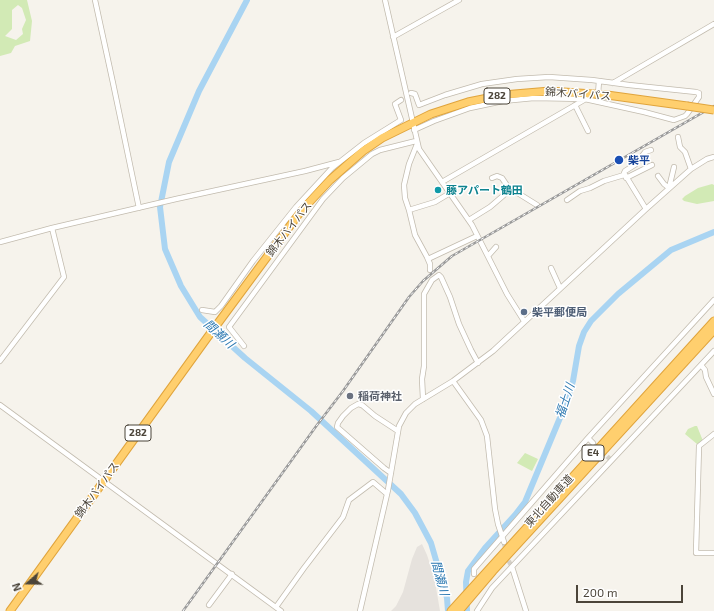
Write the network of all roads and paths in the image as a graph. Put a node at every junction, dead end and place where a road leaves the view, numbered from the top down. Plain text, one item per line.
1 (95, 0) edge
2 (385, 0) edge
3 (459, 0) edge
4 (714, 24) edge
5 (393, 37) junction
6 (599, 80) junction
7 (613, 83) junction
8 (411, 93) dead end
9 (598, 94) junction
10 (586, 96) junction
11 (401, 100) dead end
12 (575, 105) junction
13 (714, 110) edge
14 (413, 127) junction
15 (588, 131) dead end
16 (678, 137) dead end
17 (417, 142) junction
18 (651, 150) dead end
19 (714, 157) edge
20 (339, 162) junction
21 (652, 165) dead end
22 (674, 167) dead end
23 (691, 169) junction
24 (625, 176) junction
25 (658, 176) dead end
26 (492, 178) dead end
27 (442, 182) junction
28 (508, 187) junction
29 (669, 188) junction
30 (450, 193) junction
31 (567, 200) dead end
32 (537, 205) dead end
33 (139, 208) junction
34 (646, 209) junction
35 (409, 210) junction
36 (469, 220) junction
37 (52, 228) junction
38 (477, 236) junction
39 (0, 242) edge
40 (496, 247) dead end
41 (488, 256) junction
42 (428, 259) junction
43 (551, 268) dead end
44 (430, 270) dead end
45 (560, 288) junction
46 (714, 300) edge
47 (202, 310) dead end
48 (524, 321) junction
49 (714, 321) edge
50 (714, 330) edge
51 (244, 346) dead end
52 (714, 351) edge
53 (0, 361) edge
54 (478, 363) junction
55 (701, 364) junction
56 (453, 381) junction
57 (714, 394) edge
58 (423, 399) junction
59 (0, 405) edge
60 (398, 431) junction
61 (714, 434) edge
62 (588, 438) junction
63 (592, 443) tunnel mouth
64 (391, 474) junction
65 (104, 481) junction
66 (388, 492) junction
67 (501, 537) junction
68 (504, 542) tunnel mouth
69 (714, 553) edge
70 (512, 567) junction
71 (232, 574) junction
72 (474, 574) dead end
73 (209, 605) dead end
74 (276, 607) junction
75 (10, 611) edge
76 (281, 611) edge
77 (360, 611) edge
78 (450, 611) edge
79 (459, 611) edge
80 (477, 611) edge
81 (526, 611) edge

1 - 33 street
2 - 5 street
3 - 5 street
4 - 7 street
5 - 14 street
6 - 7 street
6 - 8 street
6 - 9 street
7 - 10 street
9 - 10 highway, 錦木バイパス / 282
9 - 13 highway, 錦木バイパス / 282, bridge
10 - 12 street
10 - 14 highway, 錦木バイパス / 282
11 - 20 street
12 - 15 street
12 - 27 street
14 - 17 street
14 - 65 highway, 錦木バイパス / 282
16 - 23 street
17 - 27 street
17 - 35 street
17 - 51 street
18 - 24 street
19 - 23 street
20 - 33 street
20 - 47 street
21 - 24 street
22 - 29 street
23 - 29 street
24 - 31 street
24 - 34 street
25 - 29 street
26 - 28 street
27 - 30 street
28 - 32 street
28 - 36 street
29 - 34 street
30 - 35 street
30 - 36 street
33 - 37 street
34 - 45 street
35 - 42 street
36 - 38 street
37 - 39 street
37 - 53 street
38 - 41 street
38 - 42 street
40 - 41 street
41 - 48 street
42 - 44 street
43 - 45 street
45 - 48 street
46 - 62 street
48 - 54 street
49 - 78 highway, 東北自動車道 / E4
50 - 79 highway, 東北自動車道 / E4
52 - 55 street
54 - 56 street
54 - 58 street
55 - 57 street
55 - 70 street
56 - 58 street
56 - 67 street
58 - 60 street
59 - 65 street
60 - 64 street
60 - 64 street
61 - 69 street
62 - 63 street
62 - 67 street
64 - 66 street
65 - 71 street
65 - 75 highway, 錦木バイパス / 282
66 - 74 street
66 - 77 street
67 - 68 street
67 - 72 street
70 - 80 street
70 - 81 street
71 - 73 street
71 - 74 street
74 - 76 street

